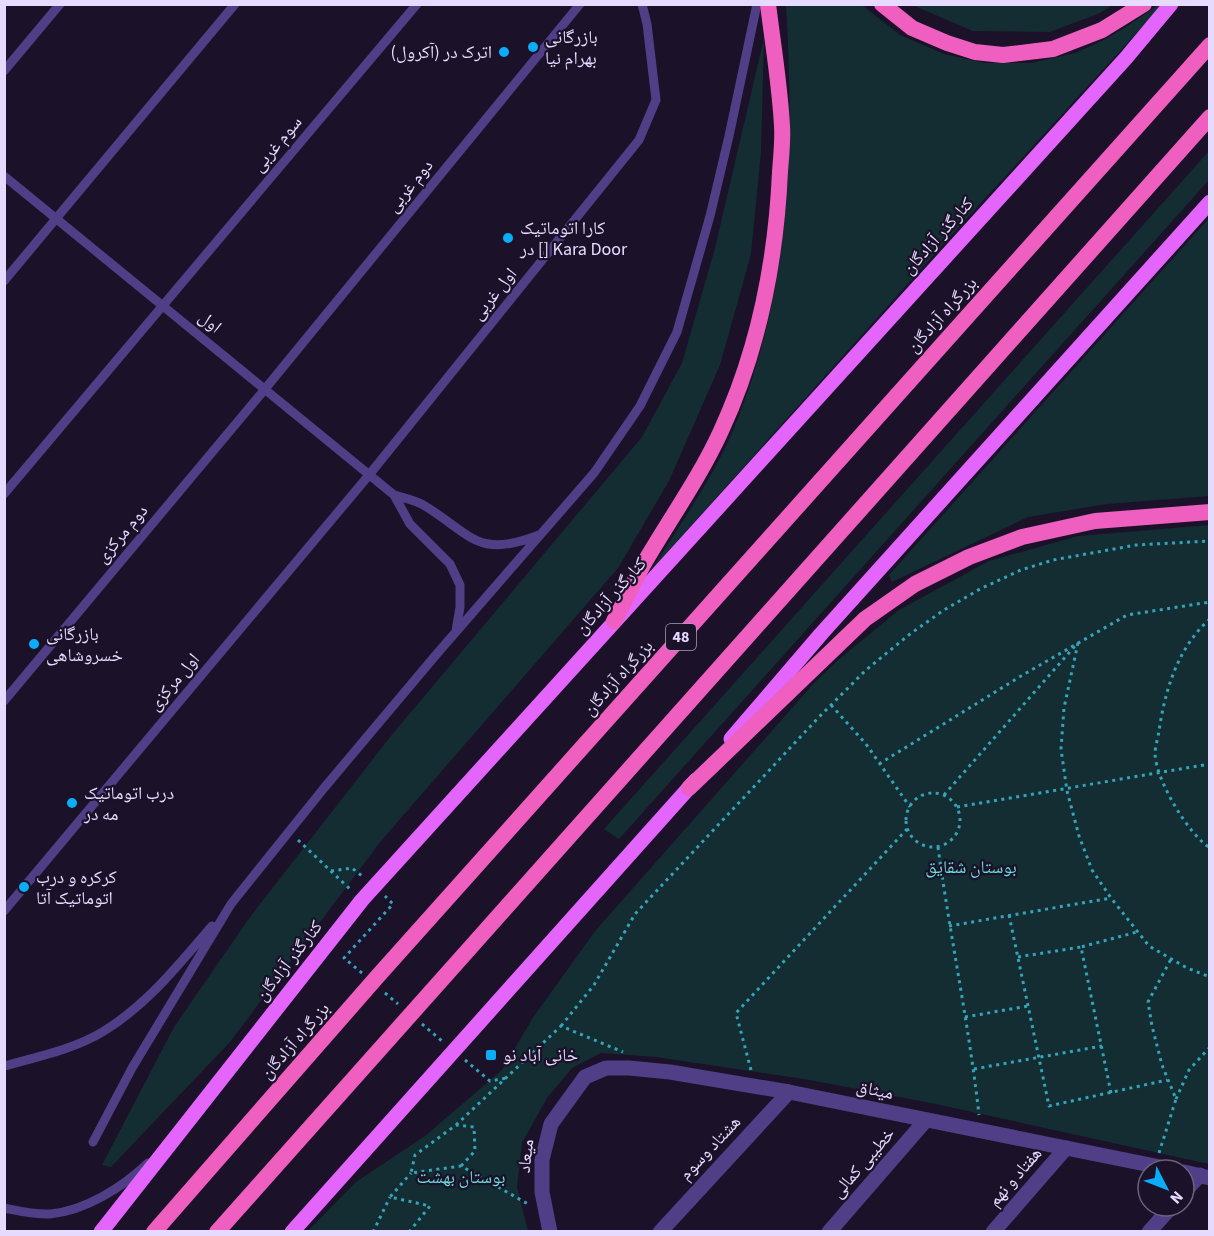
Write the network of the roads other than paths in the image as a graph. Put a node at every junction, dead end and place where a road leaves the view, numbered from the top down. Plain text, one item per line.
1 (60, 4) edge
2 (235, 4) edge
3 (417, 4) edge
4 (580, 4) edge
5 (642, 4) edge
6 (757, 4) edge
7 (768, 4) edge
8 (882, 4) edge
9 (1144, 4) edge
10 (1171, 4) edge
11 (1209, 45) edge
12 (4, 71) edge
13 (1209, 117) edge
14 (4, 176) edge
15 (1209, 202) edge
16 (58, 219) junction
17 (4, 282) edge
18 (163, 305) junction
19 (265, 389) junction
20 (369, 475) junction
21 (4, 494) edge
22 (394, 495) junction
23 (1209, 512) edge
24 (542, 534) junction
25 (614, 621) junction
26 (456, 632) junction
27 (4, 701) edge
28 (689, 788) junction
29 (231, 904) junction
30 (4, 911) edge
31 (4, 1066) edge
32 (573, 1091) joint
33 (789, 1092) junction
34 (926, 1120) junction
35 (171, 1141) junction
36 (93, 1142) dead end
37 (1066, 1148) junction
38 (1136, 1162) edge
39 (4, 1208) edge
40 (1161, 1218) edge
41 (101, 1232) edge
42 (154, 1232) edge
43 (218, 1232) edge
44 (292, 1232) edge
45 (550, 1232) edge
46 (660, 1232) edge
47 (829, 1232) edge
48 (993, 1232) edge
49 (1149, 1232) edge

1 - 12 lane
2 - 16 lane
3 - 18 lane, سوم غربی
4 - 19 lane, دوم غربی
5 - 20 lane, اول غربی
6 - 24 lane
7 - 25 highway
8 - 9 highway
10 - 25 main road, کنارگذر آزادگان
11 - 42 highway, بزرگراه آزادگان / 48
13 - 43 highway
14 - 16 lane, اول
15 - 28 main road
16 - 17 lane
16 - 18 lane, اول
18 - 19 lane, اول
18 - 21 lane, سوم غربی
19 - 20 lane, اول
19 - 27 lane, دوم مرکزی
20 - 22 lane, اول
20 - 30 lane, اول مرکزی
22 - 24 lane, اول
22 - 26 lane, اول
23 - 28 highway
24 - 26 lane
25 - 35 main road, کنارگذر آزادگان
26 - 29 lane
28 - 44 main road
29 - 31 lane
29 - 36 lane
32 - 33 street, میثاق
32 - 45 street, میعاد
33 - 34 street, میثاق
33 - 46 street, هشتاد وسوم
34 - 37 street, میثاق
34 - 47 street, خطیبی کمالی
35 - 39 lane
35 - 41 main road, کنارگذر آزادگان
37 - 38 street, میثاق
37 - 48 street, هفتاد و نهم
40 - 49 street

